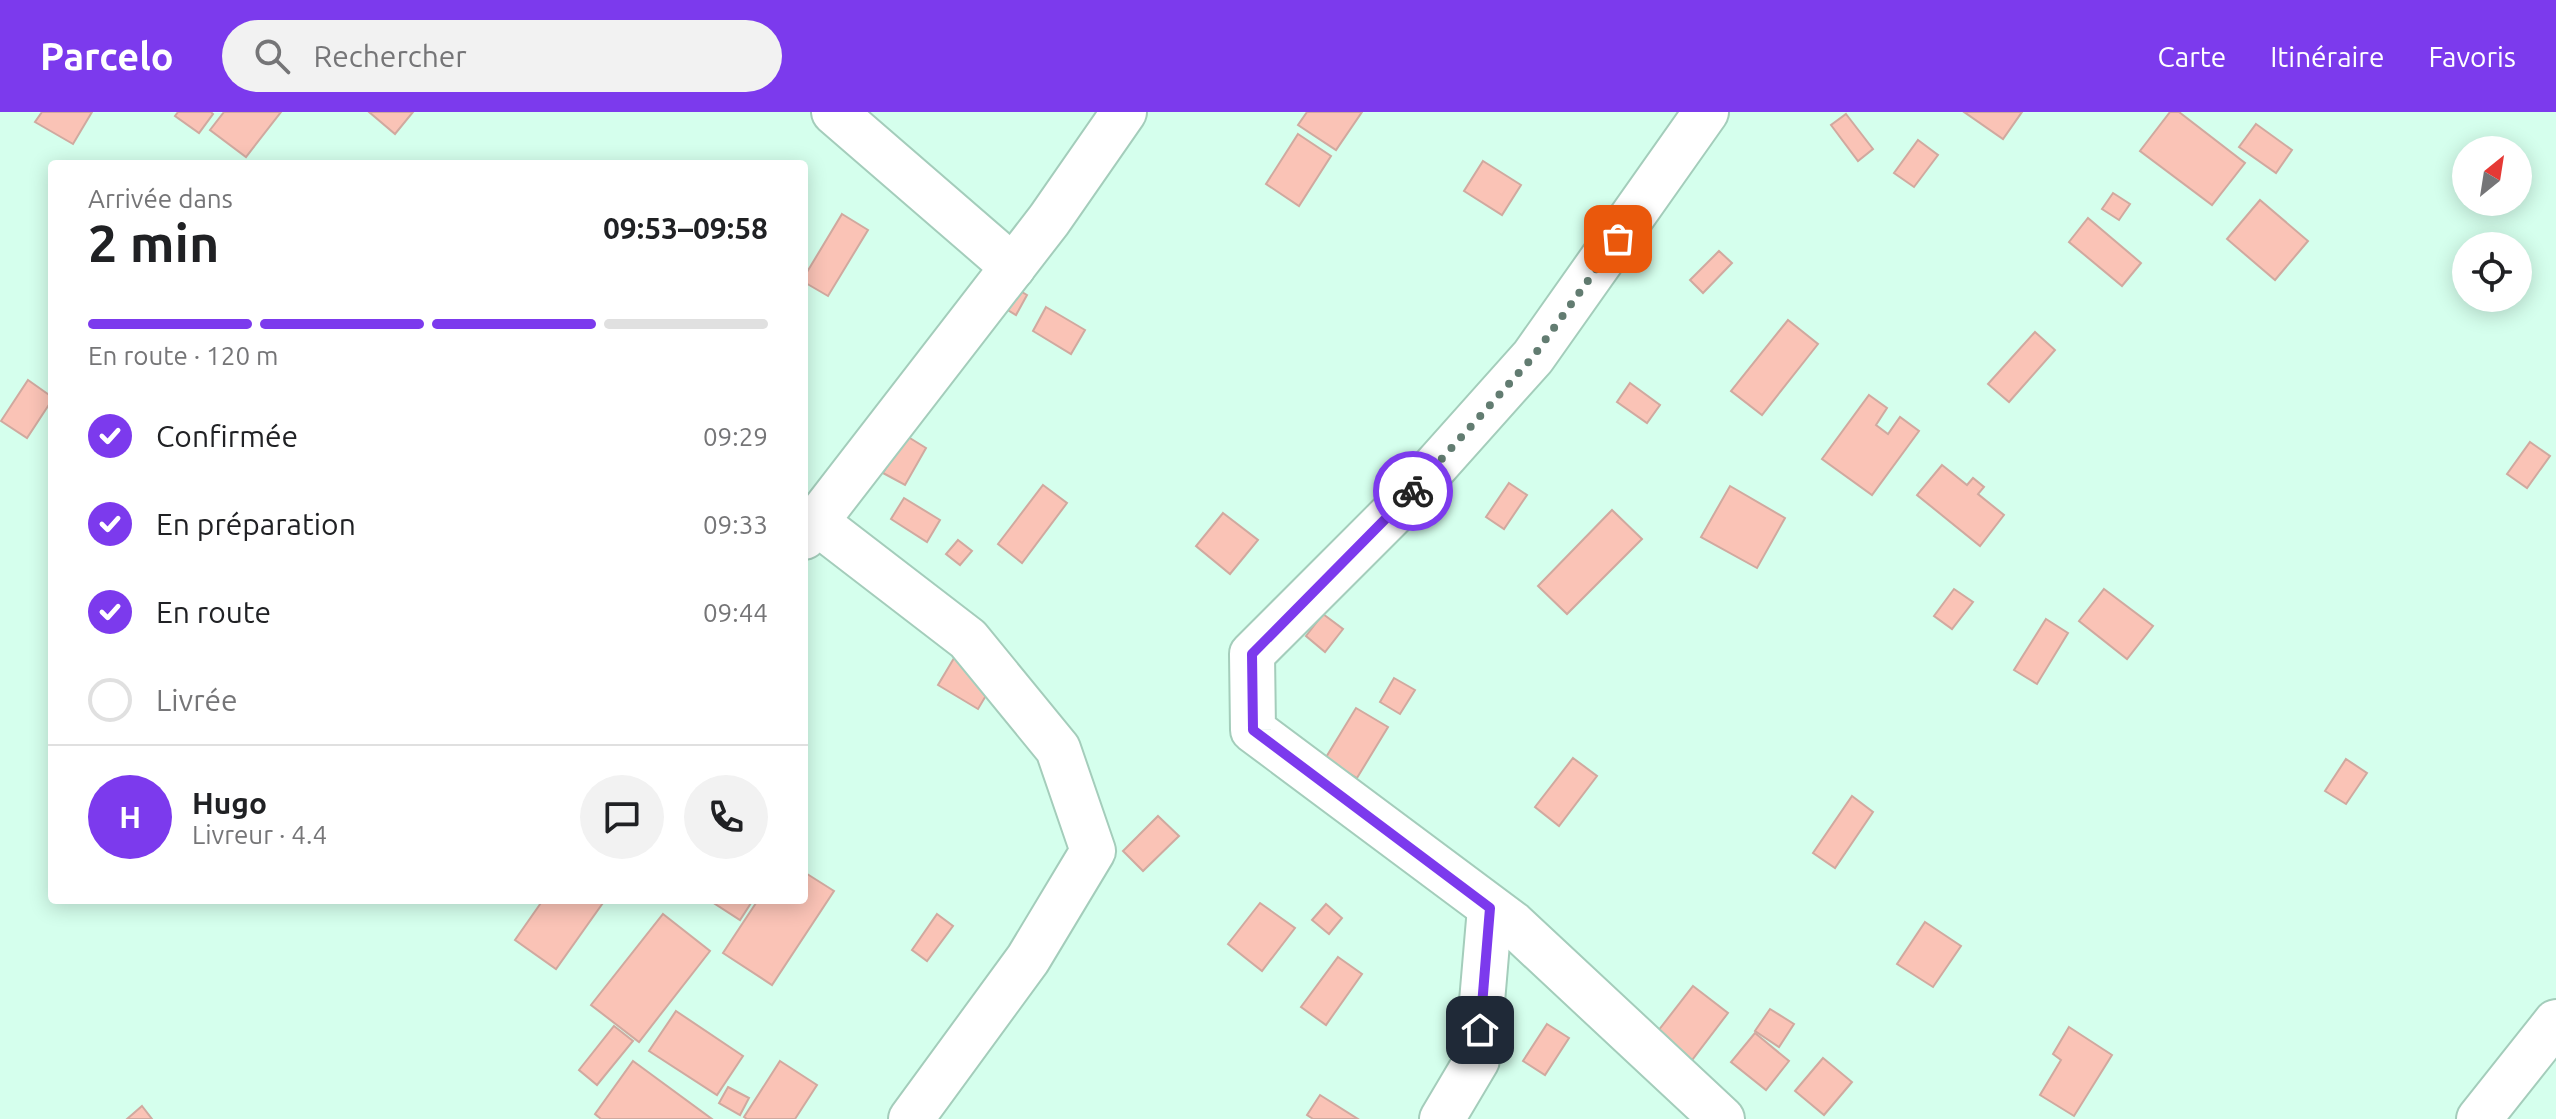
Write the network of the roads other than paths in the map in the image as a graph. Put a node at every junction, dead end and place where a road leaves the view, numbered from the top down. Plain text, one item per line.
1 (834, 112) edge
2 (1124, 112) edge
3 (1706, 112) edge
4 (1013, 267) junction
5 (810, 529) edge
6 (1490, 908) junction
7 (2556, 1022) edge
8 (911, 1119) edge
9 (1442, 1119) edge
10 (1722, 1119) edge
11 (2479, 1119) edge

1 - 4 street
2 - 4 street
3 - 6 street
4 - 5 street
5 - 8 street
6 - 9 street
6 - 10 street
7 - 11 street

